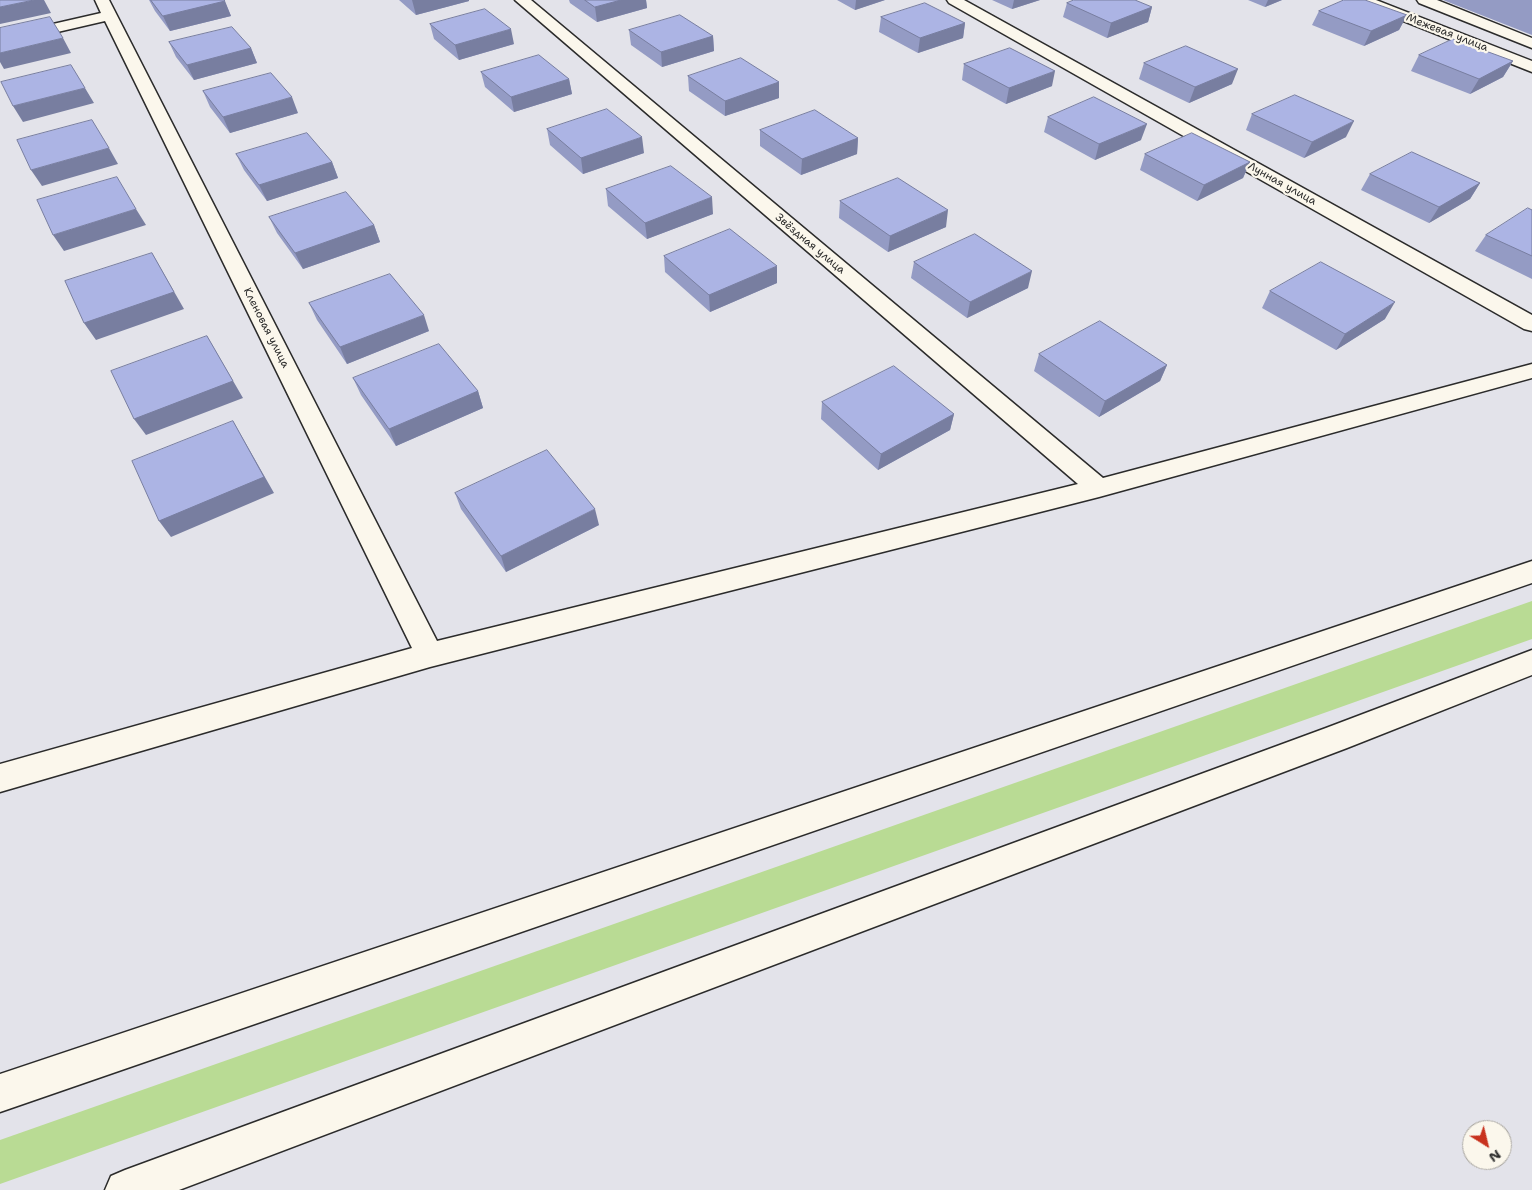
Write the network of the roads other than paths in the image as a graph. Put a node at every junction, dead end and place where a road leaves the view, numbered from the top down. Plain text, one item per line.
1 (954, 0) edge
2 (1363, 0) edge
3 (1424, 0) edge
4 (528, 1) edge
5 (106, 8) edge
6 (23, 35) edge
7 (1532, 42) edge
8 (1532, 66) edge
9 (1532, 324) edge
10 (1532, 371) edge
11 (1099, 488) junction
12 (1532, 572) edge
13 (430, 655) junction
14 (1532, 662) edge
15 (0, 778) edge
16 (0, 1093) edge
17 (125, 1190) edge

1 - 9 street, Лунная улица
2 - 8 street, Межевая улица
3 - 7 street
4 - 11 street, Звёздная улица
5 - 6 street
5 - 13 street, Кленовая улица
10 - 11 street
11 - 13 street
12 - 16 street
13 - 15 street
14 - 17 street

